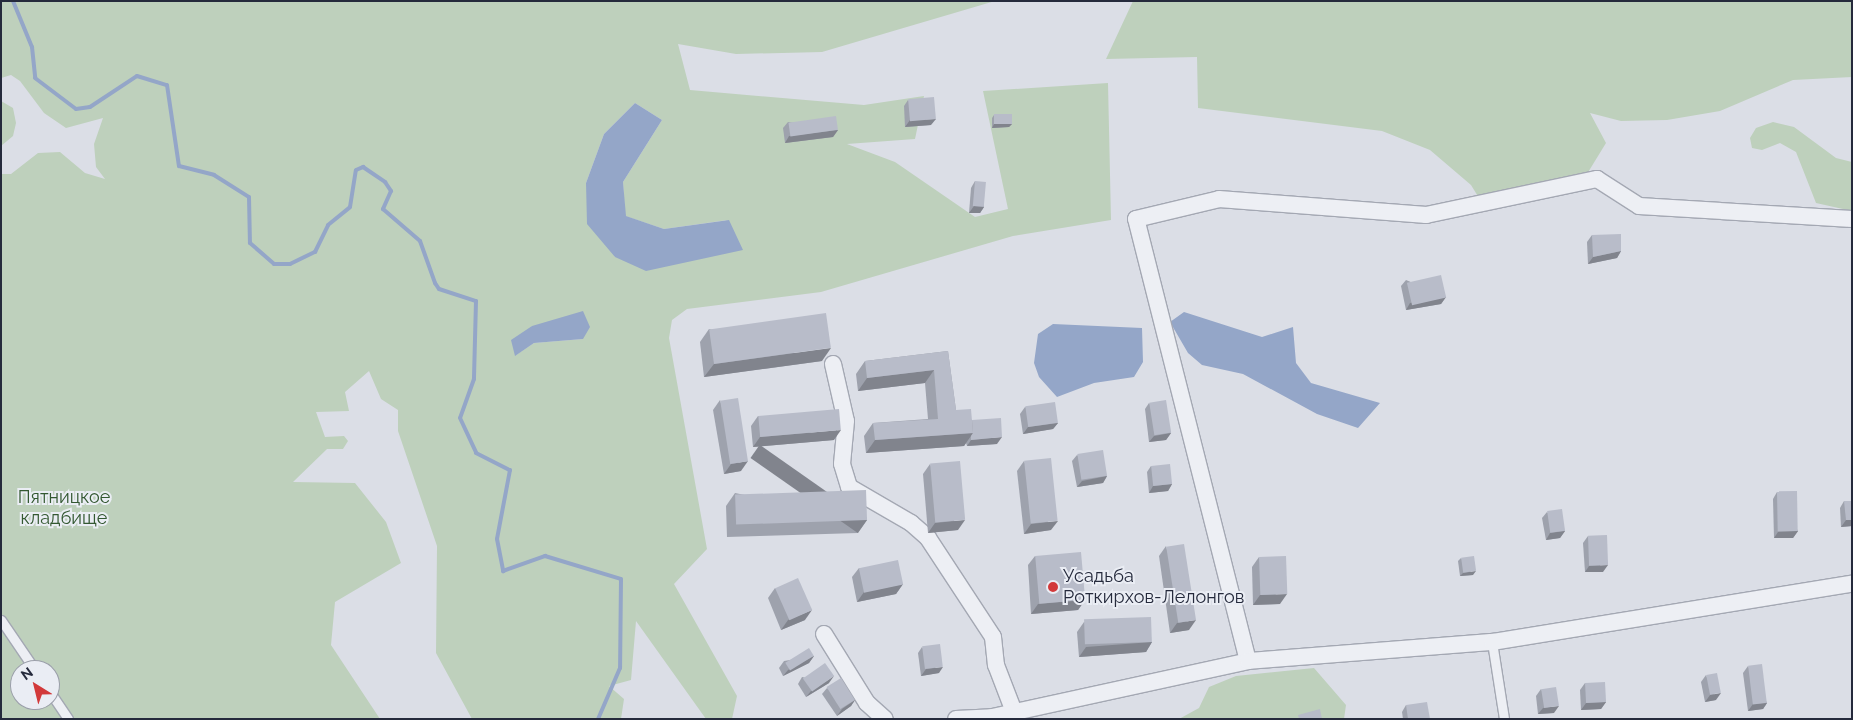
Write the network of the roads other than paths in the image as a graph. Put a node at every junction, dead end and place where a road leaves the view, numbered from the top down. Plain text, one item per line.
1 (1852, 219) edge
2 (833, 364) dead end
3 (1852, 584) edge
4 (1, 620) edge
5 (824, 634) dead end
6 (1492, 642) junction
7 (28, 660) edge
8 (1248, 661) junction
9 (60, 707) edge
10 (1014, 712) junction
11 (68, 719) edge
12 (885, 719) edge
13 (956, 719) edge
14 (1504, 719) edge

1 - 8 street
2 - 10 street
3 - 6 street
4 - 7 lane
5 - 12 street
6 - 8 street
6 - 14 lane
8 - 10 street
9 - 11 lane
10 - 13 street

